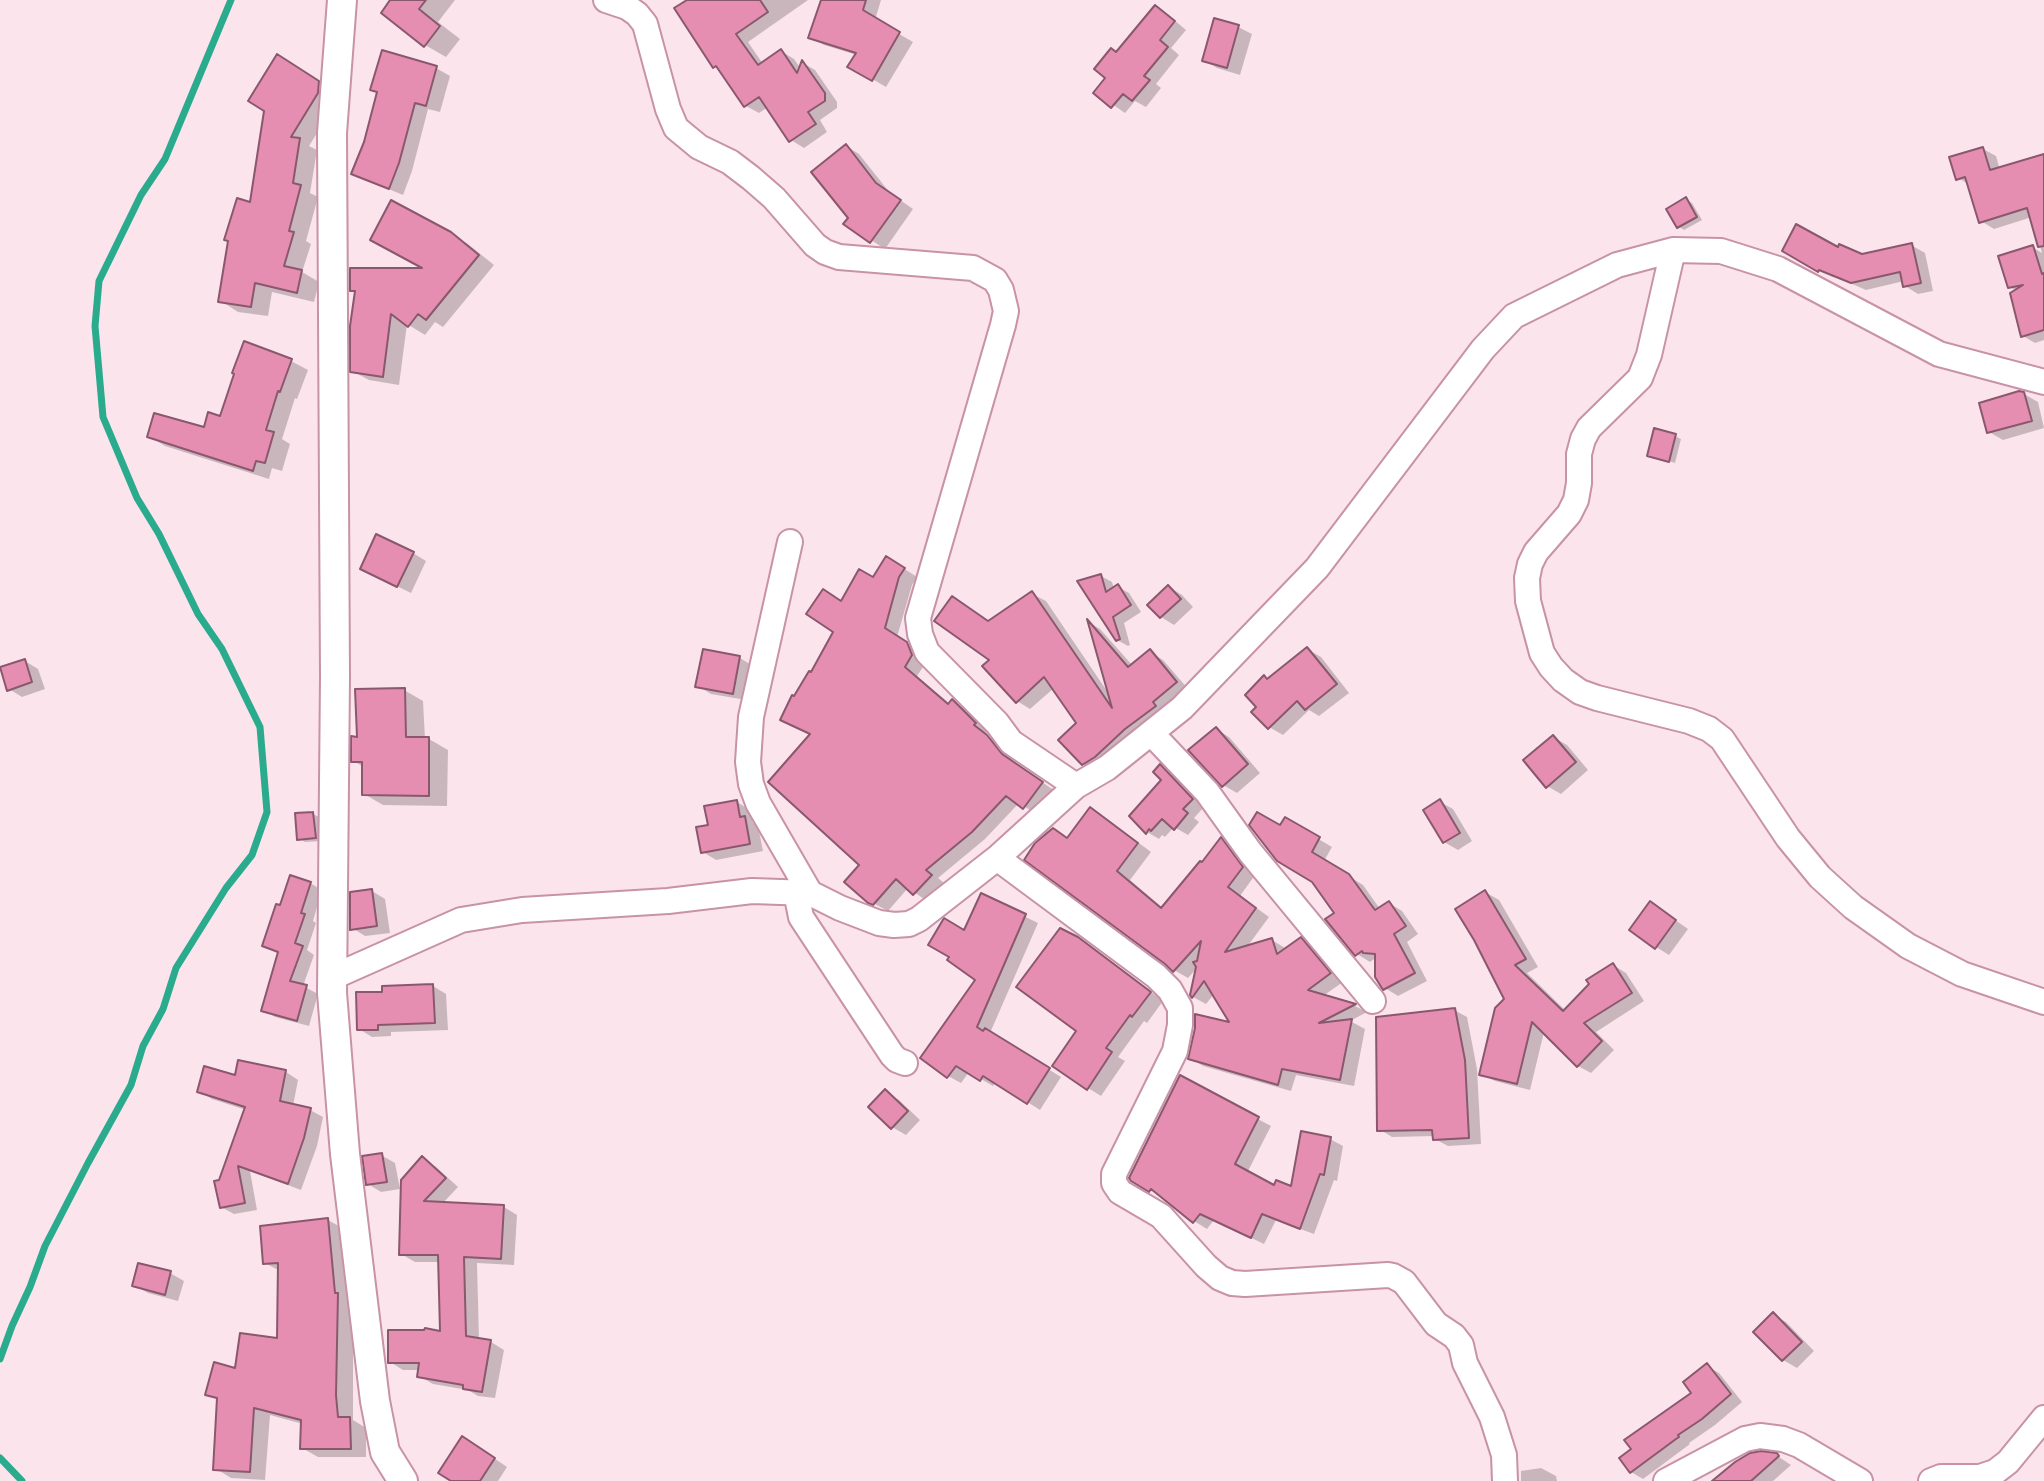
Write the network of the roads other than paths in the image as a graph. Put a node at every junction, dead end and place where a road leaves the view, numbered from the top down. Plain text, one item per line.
1 (342, 0) edge
2 (606, 0) edge
3 (1673, 250) junction
4 (2044, 382) edge
5 (790, 542) dead end
6 (1152, 734) junction
7 (1076, 786) junction
8 (997, 858) junction
9 (803, 892) junction
10 (333, 977) junction
11 (1373, 1001) dead end
12 (2044, 1002) edge
13 (905, 1063) dead end
14 (2044, 1418) edge
15 (403, 1481) edge
16 (1505, 1481) edge
17 (1666, 1481) edge
18 (1860, 1481) edge
19 (1931, 1481) edge

1 - 10 street
2 - 7 street
3 - 4 street
3 - 6 street
3 - 12 street
5 - 9 street
6 - 7 street
6 - 11 street
7 - 8 street
8 - 9 street
8 - 16 street
9 - 10 street
9 - 13 street
10 - 15 street
14 - 19 street
17 - 18 street

